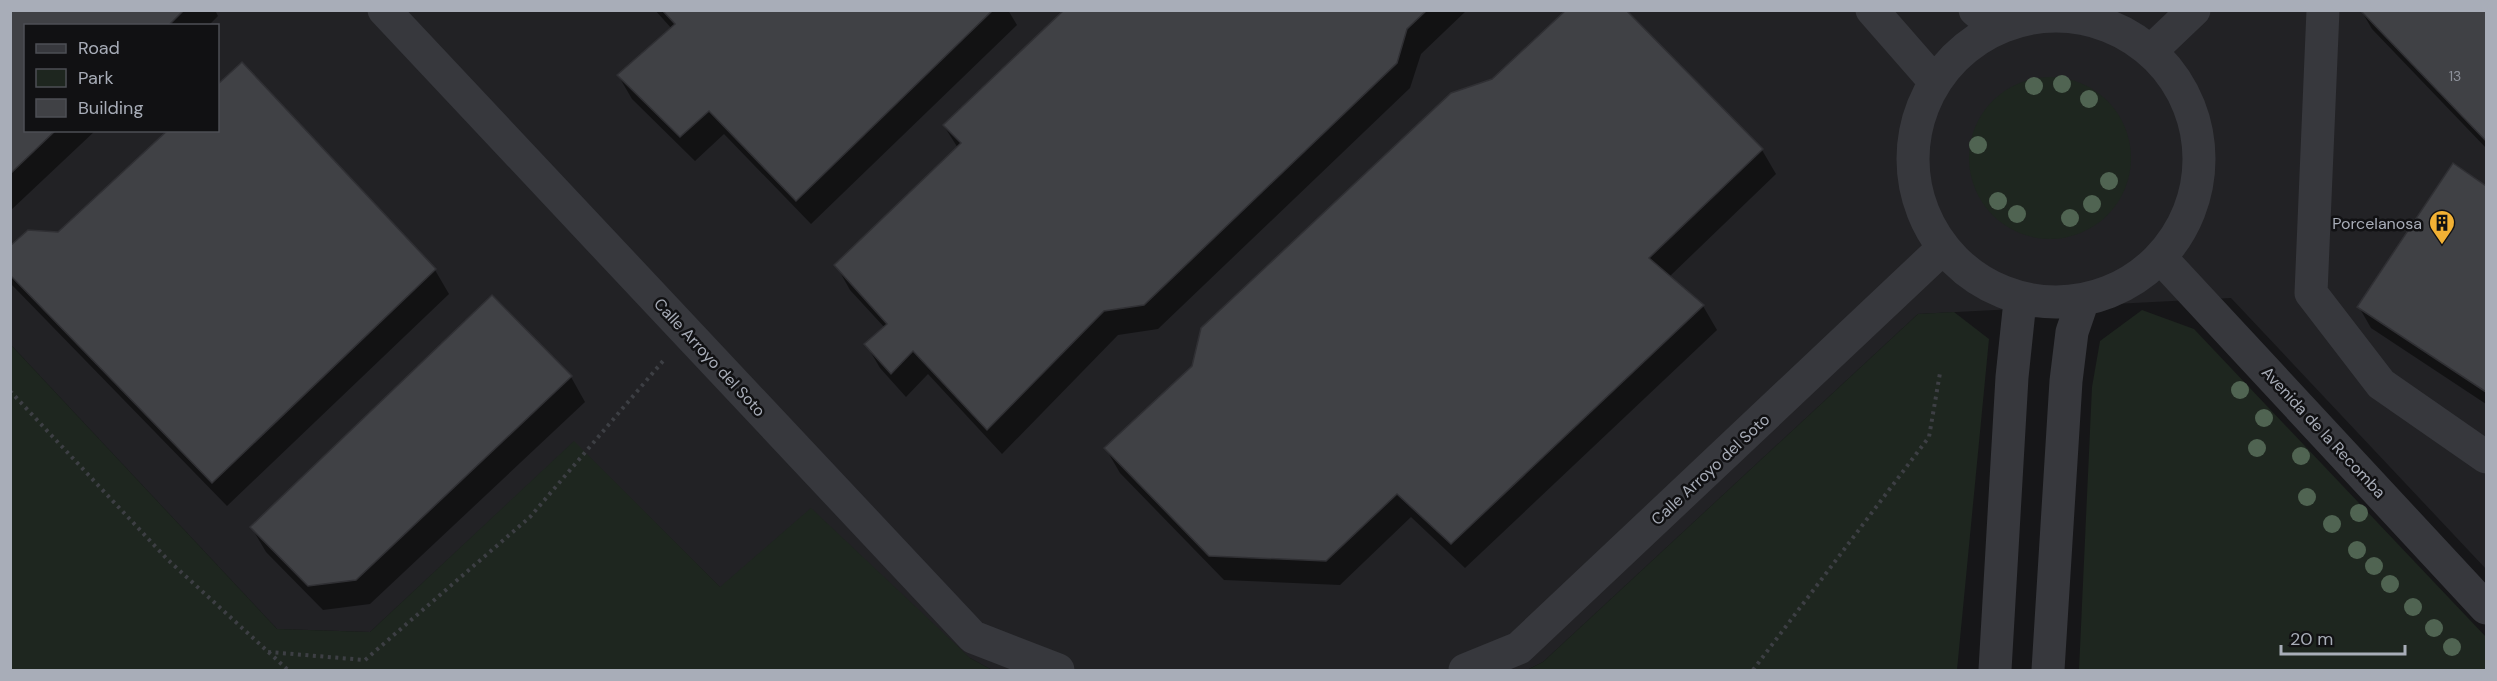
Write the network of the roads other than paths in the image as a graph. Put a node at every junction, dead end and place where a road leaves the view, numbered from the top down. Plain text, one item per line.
1 (384, 10) edge
2 (1872, 10) edge
3 (2194, 10) edge
4 (2323, 10) edge
5 (1985, 19) edge
6 (2152, 50) junction
7 (1935, 82) junction
8 (1943, 248) junction
9 (2160, 257) junction
10 (2019, 300) junction
11 (2083, 300) junction
12 (2487, 457) edge
13 (2487, 608) edge
14 (1058, 670) edge
15 (1465, 670) edge
16 (1995, 670) edge
17 (2048, 670) edge

1 - 14 street, Calle Arroyo del Soto
2 - 7 street
3 - 6 street
4 - 12 street
5 - 6 street
5 - 7 street
6 - 9 street
7 - 8 street
8 - 10 street
8 - 15 street, Calle Arroyo del Soto
9 - 11 street
9 - 13 street, Avenida de la Recomba
10 - 11 street
10 - 16 street
11 - 17 street

